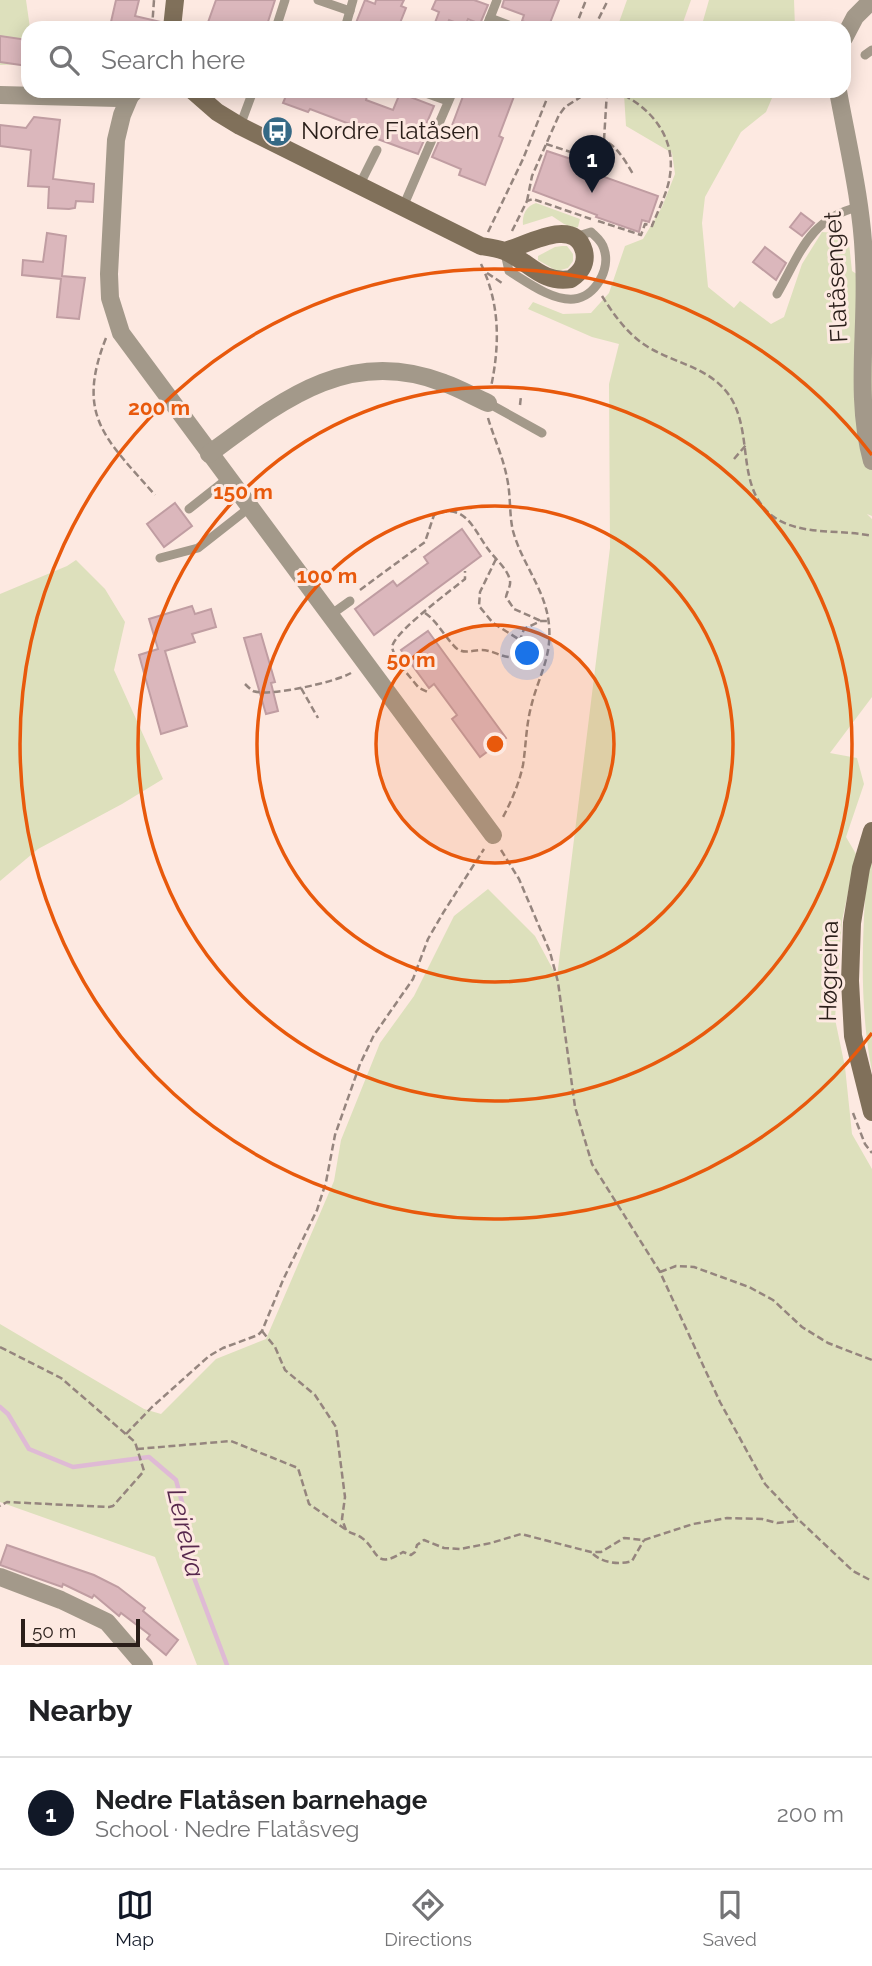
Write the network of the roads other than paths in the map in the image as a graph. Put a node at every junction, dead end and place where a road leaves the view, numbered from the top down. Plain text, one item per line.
1 (175, 0) edge
2 (285, 0) edge
3 (318, 0) edge
4 (354, 0) edge
5 (497, 0) edge
6 (872, 0) edge
7 (350, 11) junction
8 (490, 18) junction
9 (173, 21) edge
10 (278, 21) edge
11 (347, 21) edge
12 (488, 21) edge
13 (498, 21) edge
14 (851, 25) edge
15 (0, 95) edge
16 (21, 95) edge
17 (130, 98) edge
18 (201, 98) edge
19 (250, 98) edge
20 (440, 98) edge
21 (450, 98) edge
22 (839, 98) edge
23 (448, 101) junction
24 (240, 126) junction
25 (377, 150) dead end
26 (359, 186) junction
27 (404, 207) junction
28 (858, 207) junction
29 (507, 243) junction
30 (777, 294) dead end
31 (488, 403) joint
32 (542, 433) dead end
33 (209, 454) junction
34 (872, 461) edge
35 (228, 479) junction
36 (249, 508) junction
37 (189, 509) dead end
38 (160, 558) dead end
39 (350, 601) dead end
40 (329, 616) junction
41 (872, 831) edge
42 (493, 835) road end
43 (872, 1112) edge
44 (0, 1577) edge
45 (144, 1665) edge

1 - 9 street
2 - 10 lane
3 - 7 lane
4 - 7 lane
5 - 8 lane
6 - 14 street
7 - 11 lane
8 - 12 lane
8 - 13 lane
15 - 16 street
17 - 33 street
18 - 24 street
19 - 24 lane
20 - 23 lane
21 - 23 lane
22 - 28 street, Flatåsenget
23 - 27 lane
24 - 26 street
25 - 26 lane
26 - 27 street
27 - 29 street
28 - 30 lane
28 - 34 street, Flatåsenget
29 - 29 street
31 - 32 lane
31 - 33 street
33 - 35 street
35 - 36 street
35 - 37 lane
36 - 38 lane
36 - 40 street
39 - 40 lane
40 - 42 street
41 - 43 street, Høgreina
44 - 45 street

